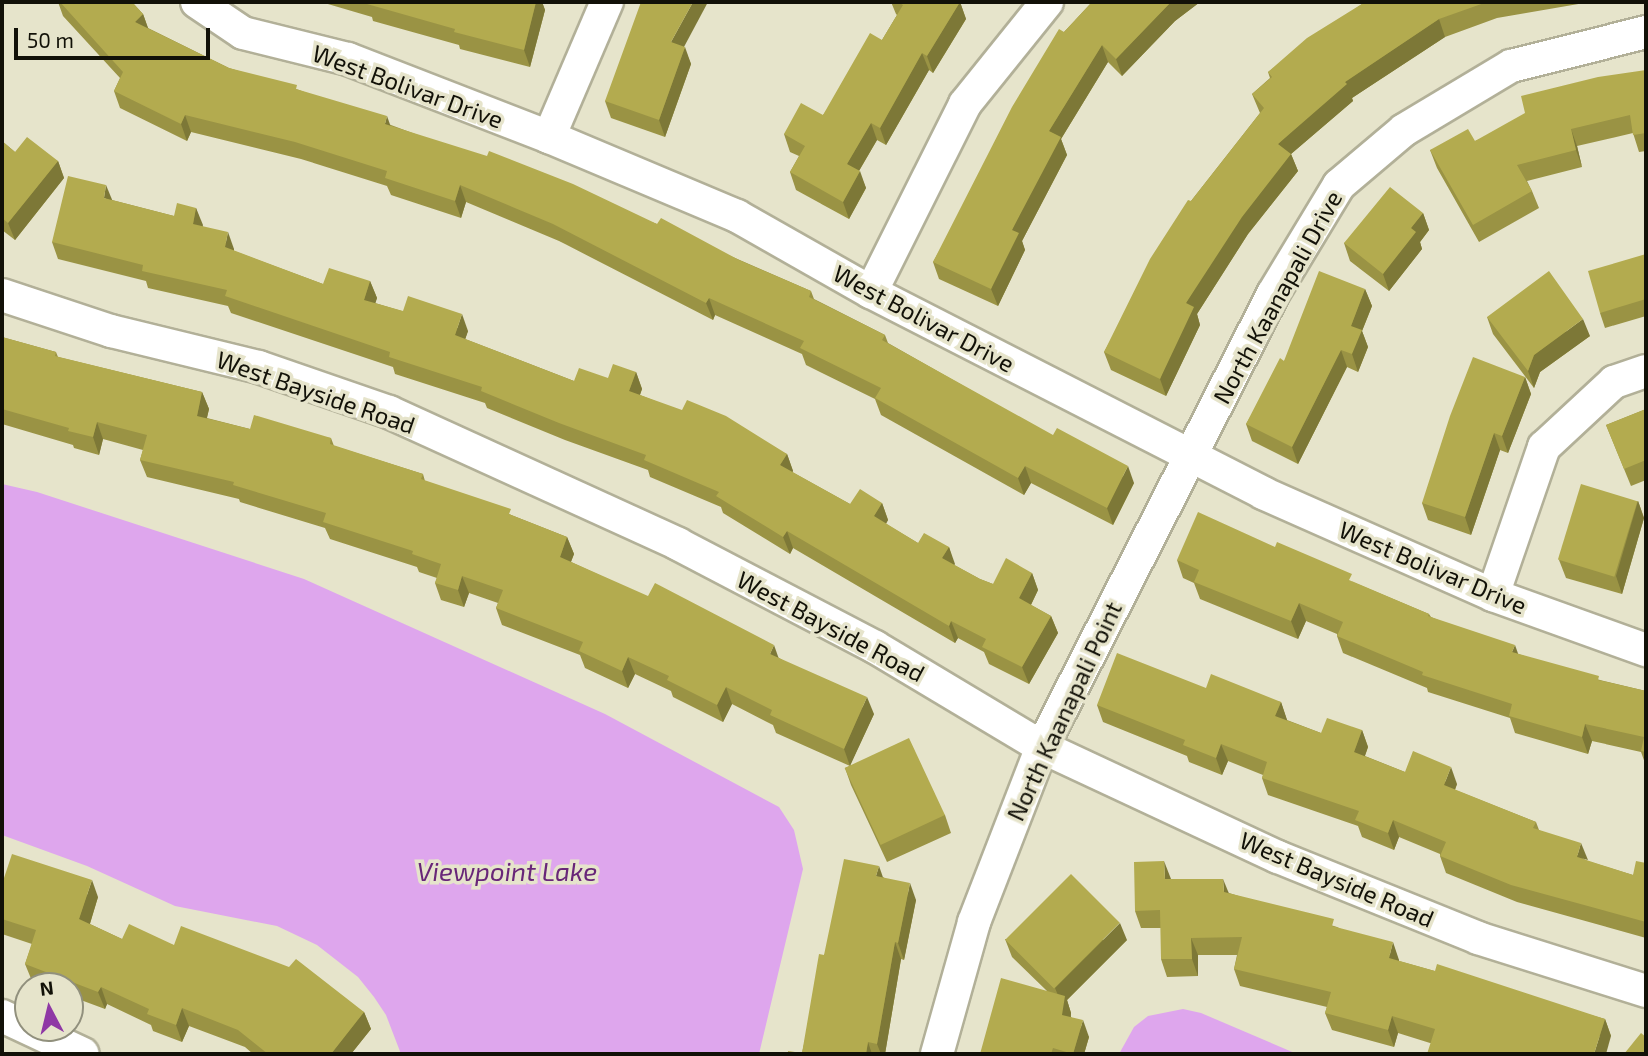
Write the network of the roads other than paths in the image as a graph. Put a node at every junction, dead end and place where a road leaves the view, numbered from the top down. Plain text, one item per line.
1 (197, 2) edge
2 (607, 2) edge
3 (1047, 2) edge
4 (1646, 32) edge
5 (549, 137) junction
6 (871, 292) junction
7 (2, 295) edge
8 (1646, 371) edge
9 (1189, 458) junction
10 (1493, 595) junction
11 (1646, 650) edge
12 (1042, 747) junction
13 (1646, 991) edge
14 (2, 1017) edge
15 (83, 1054) edge
16 (937, 1054) edge

1 - 5 street, West Bolivar Drive
2 - 5 street
3 - 6 street
4 - 9 street, North Kaanapali Drive
5 - 6 street, West Bolivar Drive
6 - 9 street, West Bolivar Drive
7 - 12 street, West Bayside Road
8 - 10 street
9 - 10 street, West Bolivar Drive
9 - 12 street, North Kaanapali Point
10 - 11 street, West Bolivar Drive
12 - 13 street, West Bayside Road
12 - 16 street, North Kaanapali Point
14 - 15 street

